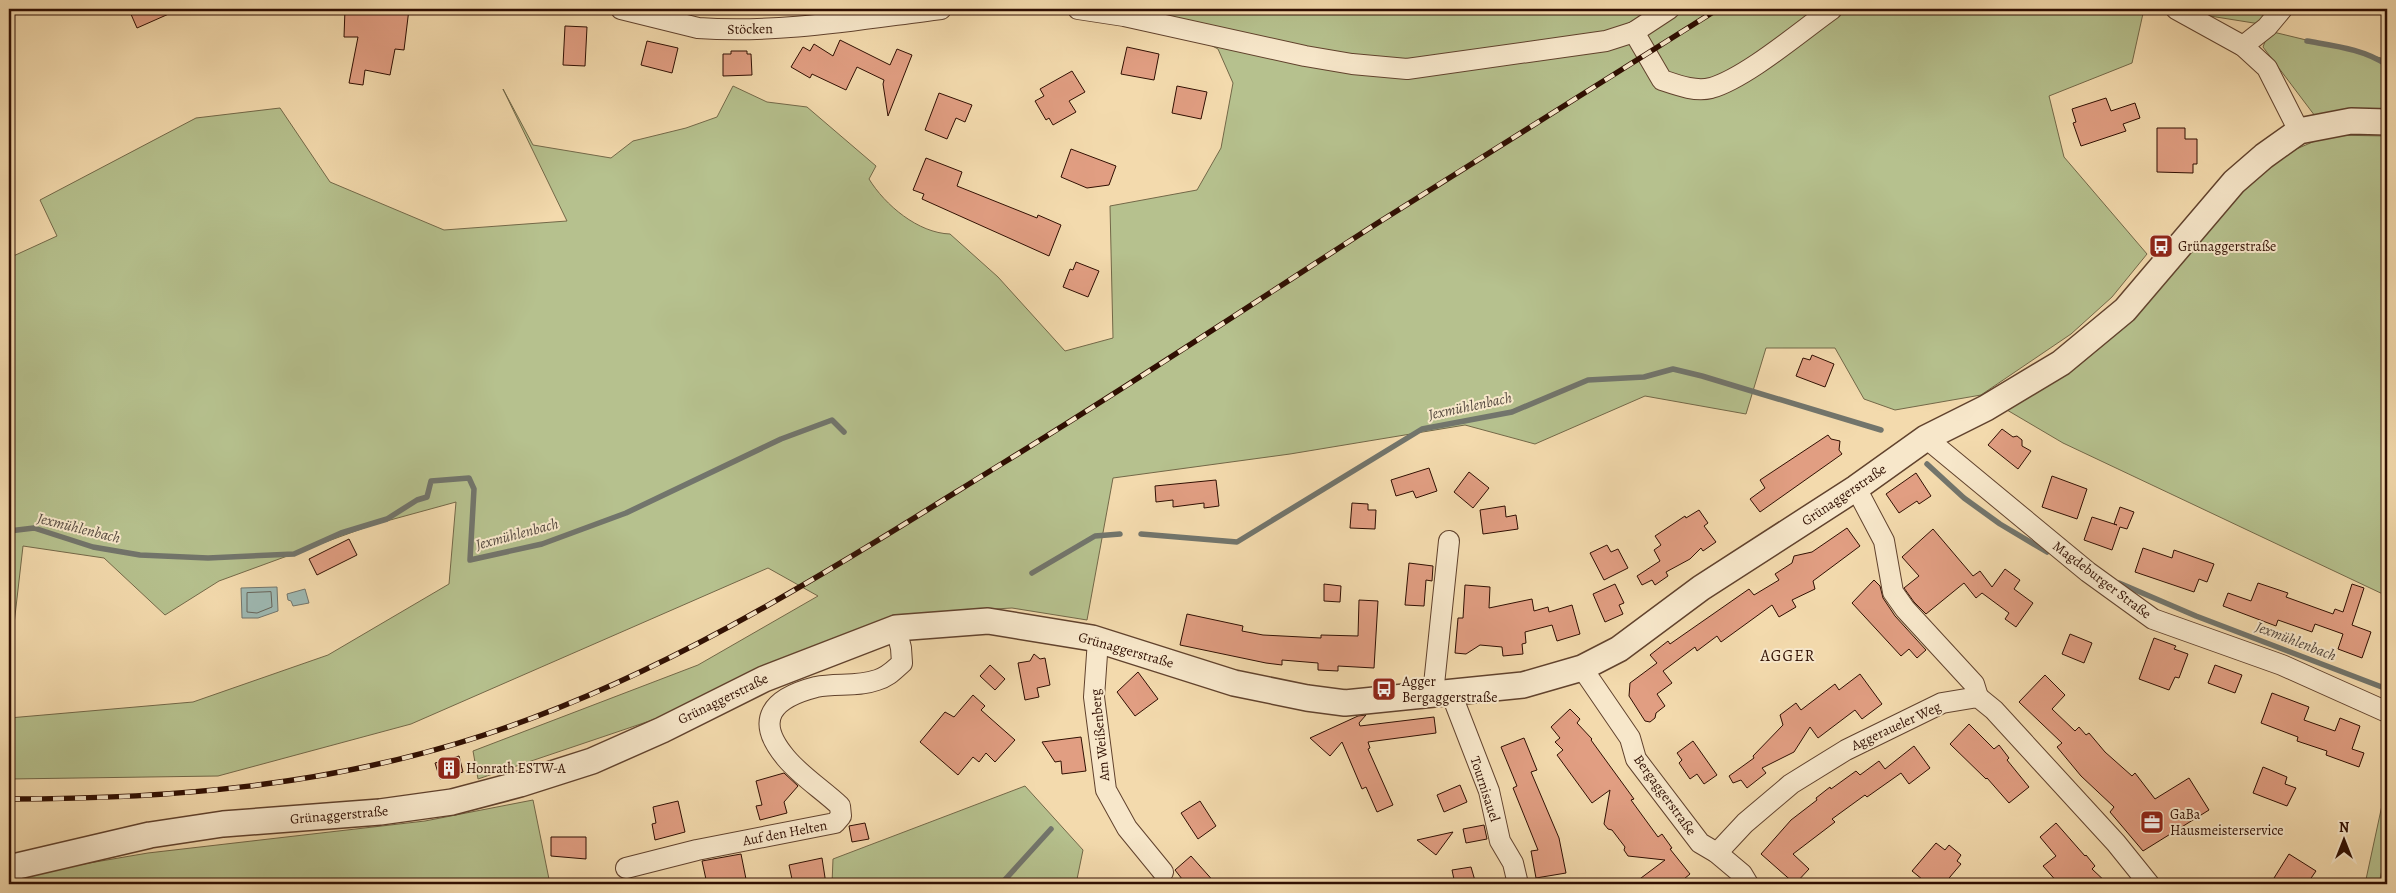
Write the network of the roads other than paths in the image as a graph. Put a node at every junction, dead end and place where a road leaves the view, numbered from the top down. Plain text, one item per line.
1 (620, 9) edge
2 (941, 9) edge
3 (1078, 9) edge
4 (1669, 9) edge
5 (1832, 9) edge
6 (2176, 9) edge
7 (2282, 9) edge
8 (1634, 32) junction
9 (2244, 46) junction
10 (2387, 122) edge
11 (2298, 131) junction
12 (1926, 438) junction
13 (1856, 488) junction
14 (1449, 541) dead end
15 (896, 628) junction
16 (1098, 640) junction
17 (1582, 668) junction
18 (1442, 693) junction
19 (1978, 697) junction
20 (2387, 712) edge
21 (1717, 853) junction
22 (12, 867) edge
23 (626, 868) dead end
24 (1163, 872) dead end
25 (1518, 884) edge
26 (1748, 884) edge
27 (2149, 884) edge

1 - 2 street, Stöcken
3 - 8 street
4 - 8 street
5 - 8 street
6 - 9 street
7 - 9 street
9 - 11 street
10 - 11 street, Grünaggerstraße
11 - 12 street, Grünaggerstraße
12 - 13 street, Grünaggerstraße
12 - 20 street, Magdeburger Straße
13 - 17 street, Grünaggerstraße
13 - 19 street
14 - 18 street
15 - 16 street, Grünaggerstraße
15 - 22 street, Grünaggerstraße
15 - 23 street, Auf den Helten
16 - 18 street, Grünaggerstraße
16 - 24 street, Am Weißenberg
17 - 18 street, Grünaggerstraße
17 - 21 street, Bergaggerstraße
18 - 25 street, Tournisauel
19 - 21 street, Aggeraueler Weg
19 - 27 street
21 - 26 street, Bergaggerstraße

